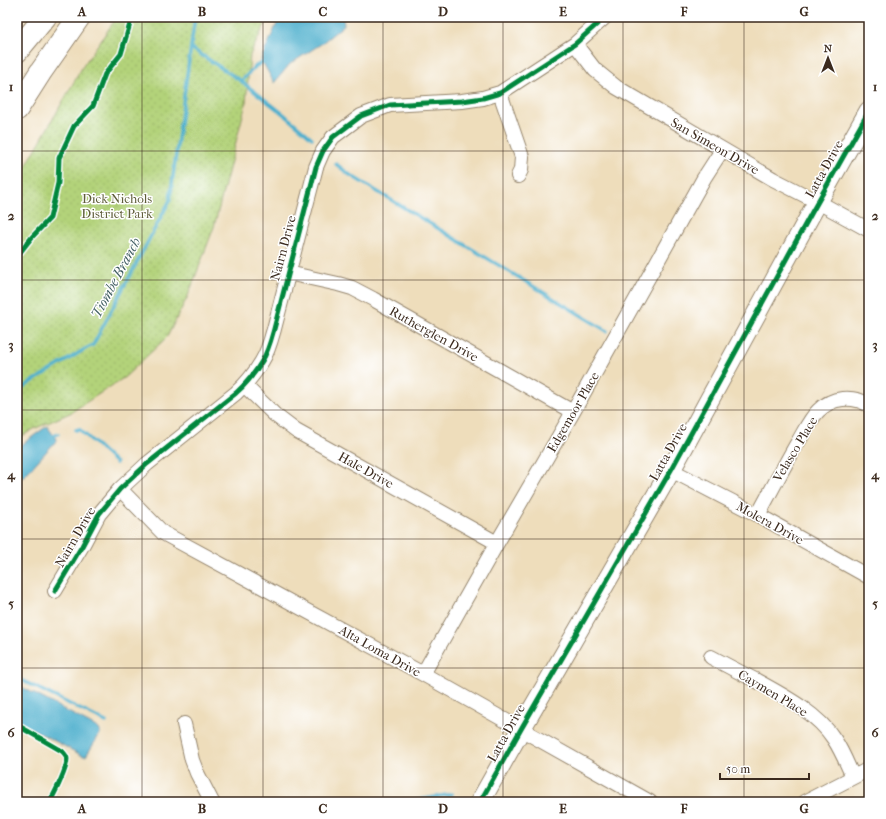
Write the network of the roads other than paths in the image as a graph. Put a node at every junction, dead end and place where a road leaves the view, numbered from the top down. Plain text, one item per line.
1 (45, 17) edge
2 (79, 17) edge
3 (605, 17) edge
4 (575, 44) junction
5 (17, 51) edge
6 (500, 93) junction
7 (17, 109) edge
8 (869, 111) edge
9 (722, 150) junction
10 (518, 176) dead end
11 (818, 202) junction
12 (869, 230) edge
13 (288, 273) junction
14 (244, 385) junction
15 (869, 405) edge
16 (573, 412) junction
17 (671, 470) junction
18 (120, 489) junction
19 (758, 515) junction
20 (497, 543) junction
21 (869, 578) edge
22 (56, 590) dead end
23 (711, 657) dead end
24 (423, 674) junction
25 (184, 724) dead end
26 (521, 729) junction
27 (869, 769) edge
28 (853, 777) junction
29 (211, 802) edge
30 (480, 802) edge
31 (650, 802) edge
32 (805, 802) edge

1 - 5 highway
2 - 7 highway
3 - 4 street, Nairn Drive
4 - 6 street, Nairn Drive
4 - 9 street, San Simeon Drive
6 - 10 street
6 - 13 street, Nairn Drive
8 - 11 street, Latta Drive
9 - 11 street, San Simeon Drive
9 - 16 street, Edgemoor Place
11 - 12 street, San Simeon Drive
11 - 17 street, Latta Drive
13 - 14 street, Nairn Drive
13 - 16 street, Rutherglen Drive
14 - 18 street, Nairn Drive
14 - 20 street, Hale Drive
15 - 19 street, Velasco Place
16 - 20 street, Edgemoor Place
17 - 19 street, Molera Drive
17 - 26 street, Latta Drive
18 - 22 street, Nairn Drive
18 - 24 street, Alta Loma Drive
19 - 21 street, Molera Drive
20 - 24 street, Edgemoor Place
23 - 28 street, Caymen Place
24 - 26 street, Alta Loma Drive
25 - 29 street
26 - 30 street, Latta Drive
26 - 31 street, Alta Loma Drive
27 - 28 street
28 - 32 street

